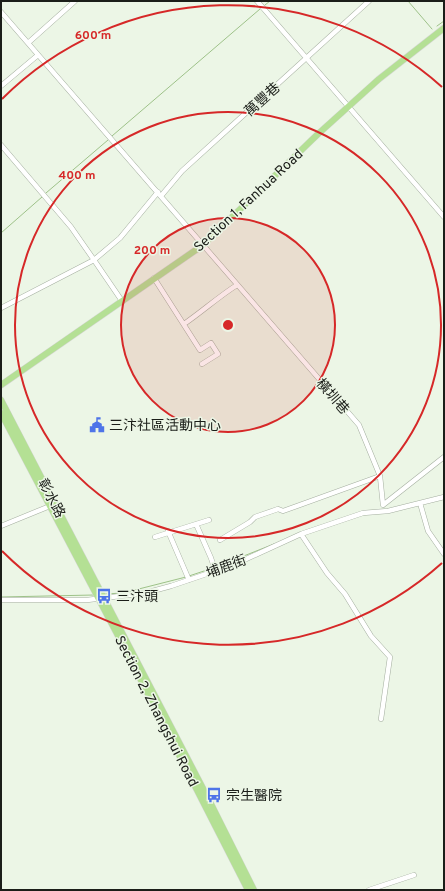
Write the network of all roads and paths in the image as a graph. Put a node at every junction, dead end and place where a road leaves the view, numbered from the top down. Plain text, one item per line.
1 (75, 1) edge
2 (257, 1) edge
3 (369, 1) edge
4 (1, 12) edge
5 (444, 28) edge
6 (28, 43) junction
7 (38, 55) junction
8 (307, 58) junction
9 (1, 86) edge
10 (348, 106) junction
11 (1, 145) edge
12 (159, 194) junction
13 (444, 217) edge
14 (203, 245) junction
15 (94, 260) junction
16 (154, 278) junction
17 (237, 285) junction
18 (122, 301) junction
19 (1, 308) edge
20 (184, 324) junction
21 (202, 364) dead end
22 (1, 385) edge
23 (1, 400) edge
24 (1, 413) edge
25 (444, 457) edge
26 (380, 476) junction
27 (444, 497) edge
28 (420, 503) junction
29 (50, 506) junction
30 (209, 520) dead end
31 (196, 524) junction
32 (1, 526) edge
33 (168, 532) junction
34 (301, 534) junction
35 (156, 537) dead end
36 (220, 540) dead end
37 (444, 554) edge
38 (215, 570) junction
39 (189, 580) junction
40 (101, 597) junction
41 (1, 600) edge
42 (381, 719) dead end
43 (208, 803) junction
44 (414, 875) dead end
45 (248, 890) edge
46 (254, 890) edge
47 (369, 890) edge

1 - 6 street
2 - 8 street
3 - 8 street, 萬豐巷
4 - 6 street
5 - 10 main road, Section 1, Fanhua Road
6 - 7 street
7 - 9 street
7 - 12 street
8 - 10 street
8 - 12 street, 萬豐巷
10 - 13 street
10 - 14 main road, Section 1, Fanhua Road
11 - 15 street
12 - 14 street, 橫圳巷
12 - 15 street, 萬豐巷
14 - 16 main road, Section 1, Fanhua Road
14 - 17 street, 橫圳巷
15 - 18 street
15 - 19 street, 萬豐巷
16 - 18 main road, Section 1, Fanhua Road
16 - 20 street
17 - 20 street
17 - 26 street, 橫圳巷
18 - 22 main road, Section 1, Fanhua Road
20 - 21 street
23 - 40 main road, 彰水路
24 - 29 main road, 彰水路
25 - 26 street, 橫圳巷
26 - 36 street
27 - 28 street, 埔鹿街
28 - 34 street, 埔鹿街
28 - 37 street
29 - 32 street
29 - 40 main road, 彰水路
30 - 31 street
31 - 33 street
31 - 38 street
33 - 35 street
33 - 39 street
34 - 38 street, 埔鹿街
34 - 42 street
38 - 39 street, 埔鹿街
39 - 40 street, 埔鹿街
40 - 41 street, 埔鹿街
40 - 43 main road, Section 2, Zhangshui Road
43 - 45 main road, Section 2, Zhangshui Road
43 - 46 main road, Section 2, Zhangshui Road
44 - 47 street

